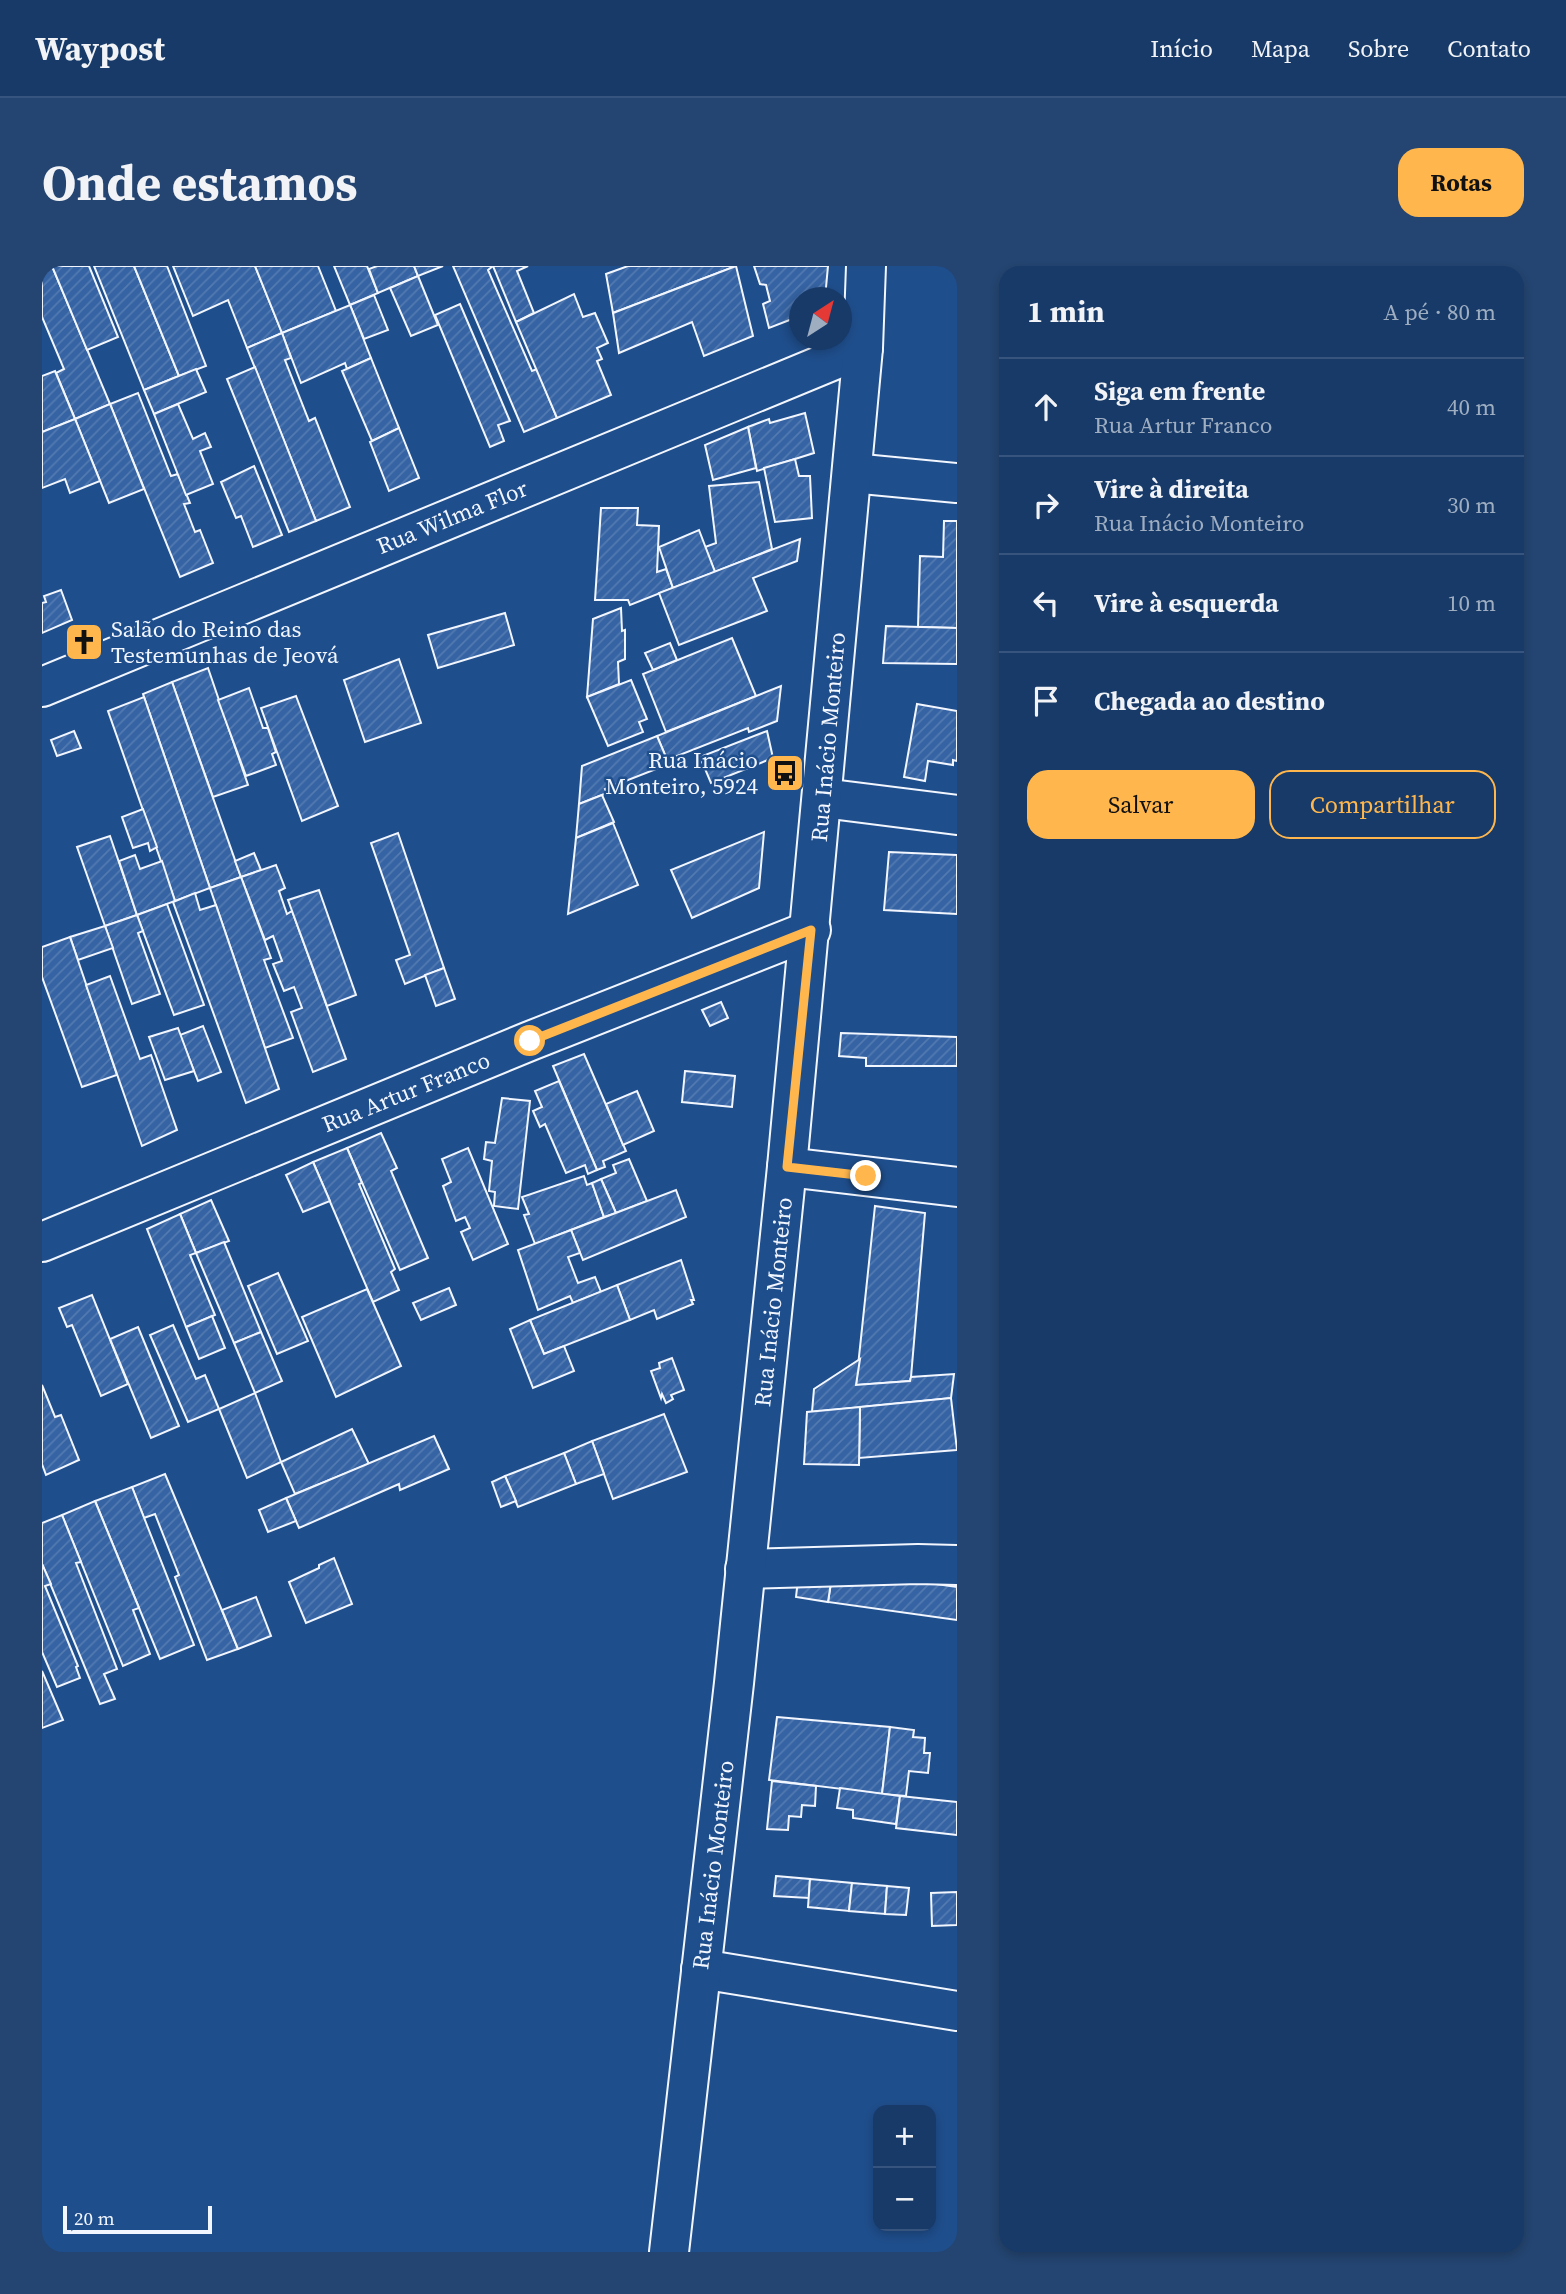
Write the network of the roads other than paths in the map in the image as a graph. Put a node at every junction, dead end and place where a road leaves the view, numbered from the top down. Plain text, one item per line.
1 (866, 266) edge
2 (863, 348) junction
3 (852, 473) junction
4 (957, 483) edge
5 (42, 687) edge
6 (823, 798) junction
7 (957, 815) edge
8 (811, 930) junction
9 (787, 1167) junction
10 (957, 1187) edge
11 (42, 1242) edge
12 (957, 1565) edge
13 (745, 1569) junction
14 (701, 1969) junction
15 (957, 2011) edge
16 (669, 2252) edge

1 - 2 street, Rua Inácio Monteiro
2 - 3 street, Rua Inácio Monteiro
2 - 5 street, Rua Wilma Flor
3 - 4 street
3 - 6 street, Rua Inácio Monteiro
6 - 7 street
6 - 8 street, Rua Inácio Monteiro
8 - 9 street, Rua Inácio Monteiro
8 - 11 street, Rua Artur Franco
9 - 10 street
9 - 13 street, Rua Inácio Monteiro
12 - 13 street
13 - 14 street, Rua Inácio Monteiro
14 - 15 street
14 - 16 street, Rua Inácio Monteiro

